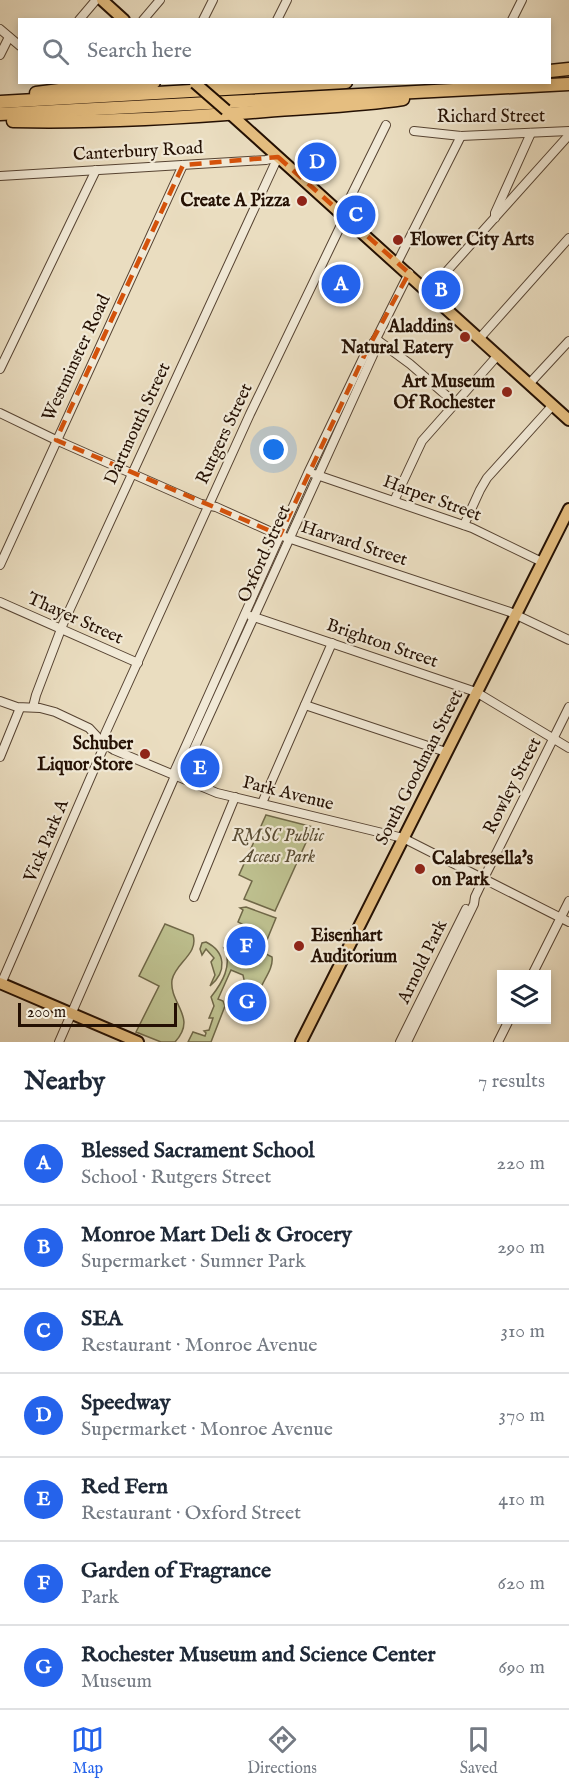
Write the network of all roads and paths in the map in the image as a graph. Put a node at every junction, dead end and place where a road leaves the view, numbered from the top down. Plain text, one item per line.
1 (96, 0) edge
2 (102, 0) edge
3 (160, 0) edge
4 (213, 0) edge
5 (287, 0) edge
6 (522, 0) edge
7 (81, 18) edge
8 (122, 18) edge
9 (145, 18) edge
10 (204, 18) edge
11 (278, 18) edge
12 (513, 18) edge
13 (0, 29) edge
14 (9, 37) junction
15 (18, 44) edge
16 (0, 55) edge
17 (569, 70) edge
18 (551, 71) edge
19 (127, 84) edge
20 (196, 84) edge
21 (308, 84) edge
22 (569, 84) edge
23 (517, 85) junction
24 (478, 88) junction
25 (569, 91) edge
26 (0, 100) edge
27 (228, 112) junction
28 (0, 114) edge
29 (0, 121) edge
30 (386, 124) dead end
31 (414, 131) dead end
32 (531, 133) junction
33 (569, 133) edge
34 (461, 136) junction
35 (278, 157) junction
36 (183, 165) junction
37 (96, 170) junction
38 (0, 176) edge
39 (344, 216) junction
40 (495, 218) junction
41 (569, 238) edge
42 (397, 263) junction
43 (409, 273) junction
44 (429, 291) junction
45 (376, 339) junction
46 (479, 339) junction
47 (569, 341) edge
48 (498, 355) junction
49 (0, 369) edge
50 (529, 384) junction
51 (455, 404) junction
52 (552, 406) junction
53 (0, 413) edge
54 (569, 420) edge
55 (56, 440) junction
56 (308, 472) junction
57 (131, 473) junction
58 (317, 476) junction
59 (394, 501) junction
60 (208, 506) junction
61 (569, 509) edge
62 (464, 525) junction
63 (280, 535) junction
64 (289, 538) junction
65 (542, 562) junction
66 (0, 565) edge
67 (0, 602) edge
68 (245, 613) junction
69 (515, 614) junction
70 (254, 617) junction
71 (62, 629) junction
72 (569, 640) edge
73 (332, 643) junction
74 (138, 663) junction
75 (476, 692) junction
76 (0, 701) edge
77 (305, 705) junction
78 (33, 707) junction
79 (569, 707) edge
80 (20, 708) junction
81 (554, 738) junction
82 (103, 743) junction
83 (569, 748) edge
84 (446, 752) junction
85 (0, 757) edge
86 (175, 776) junction
87 (235, 797) junction
88 (262, 803) junction
89 (403, 838) junction
90 (484, 878) junction
91 (194, 897) dead end
92 (475, 897) junction
93 (569, 901) edge
94 (565, 920) edge
95 (535, 970) edge
96 (1, 983) edge
97 (72, 1014) junction
98 (507, 1024) edge
99 (59, 1042) edge
100 (138, 1042) edge
101 (302, 1042) edge
102 (400, 1042) edge
103 (407, 1042) edge
104 (498, 1042) edge

1 - 7 street
2 - 8 main road
3 - 9 street
4 - 10 street
5 - 11 street
6 - 12 street
13 - 14 street
14 - 15 street
14 - 16 street
17 - 18 highway
19 - 26 highway
20 - 27 main road, bridge
21 - 26 highway
22 - 23 highway
23 - 24 highway
23 - 25 highway
24 - 27 highway
24 - 28 highway
27 - 29 highway
27 - 35 main road
30 - 39 street, Rutgers Street
31 - 34 street, Richard Street
32 - 33 street, Richard Street
32 - 34 street, Richard Street
32 - 40 street
33 - 40 street
34 - 42 street
35 - 36 street, Canterbury Road
35 - 39 main road
35 - 57 street, Dartmouth Street
36 - 37 street, Canterbury Road
36 - 55 street, Westminster Road
37 - 38 street, Canterbury Road
37 - 49 street
39 - 42 main road
39 - 60 street, Rutgers Street
40 - 44 street
41 - 46 street
42 - 43 main road
43 - 44 main road
43 - 45 street, Oxford Street
44 - 46 main road
45 - 51 street
45 - 56 street, Oxford Street
45 - 58 street, Oxford Street
46 - 48 main road
47 - 50 street
48 - 50 main road
48 - 51 street
50 - 52 main road
51 - 59 street
52 - 54 main road
52 - 62 street
53 - 55 street, Harvard Street
55 - 57 street, Harvard Street
55 - 66 street, Westminster Road
56 - 58 street, Harper Street
56 - 63 street, Oxford Street
57 - 60 street, Harvard Street
57 - 71 street, Dartmouth Street
58 - 59 street, Harper Street
58 - 64 street, Oxford Street
59 - 62 street, Harper Street
60 - 63 street, Harvard Street
60 - 74 street, Rutgers Street
61 - 65 main road, South Goodman Street
62 - 65 street, Harper Street
63 - 64 street, Harvard Street
63 - 68 street, Oxford Street
64 - 69 street, Harvard Street
64 - 70 street, Oxford Street
65 - 69 main road, South Goodman Street
67 - 71 street, Thayer Street
68 - 70 street, Brighton Street
68 - 86 street, Oxford Street
69 - 72 street, Harvard Street
69 - 75 main road, South Goodman Street
70 - 73 street, Brighton Street
70 - 86 street, Oxford Street
71 - 74 street, Thayer Street
71 - 78 street, Dartmouth Street
73 - 75 street, Brighton Street
73 - 77 street
74 - 82 street, Rutgers Street
75 - 81 street, Brighton Street
75 - 84 main road, South Goodman Street
76 - 80 street, Park Avenue
77 - 84 street
77 - 88 street
78 - 80 street, Park Avenue
78 - 82 street, Park Avenue
79 - 81 street, Rowley Street
80 - 85 street
81 - 83 street, Brighton Street
81 - 90 street, Rowley Street
82 - 86 street, Park Avenue
82 - 96 street, Vick Park A
84 - 89 main road, South Goodman Street
86 - 87 street, Park Avenue
86 - 97 street, Oxford Street
87 - 88 street, Park Avenue
87 - 91 street
88 - 89 street, Park Avenue
89 - 90 street, Park Avenue
89 - 101 main road, South Goodman Street
90 - 92 street, Arnold Park
90 - 94 street, Park Avenue
92 - 102 street, Arnold Park
92 - 103 street, Arnold Park
93 - 94 street
94 - 95 street
96 - 97 main road
97 - 99 street, Oxford Street
97 - 100 main road
98 - 104 street

